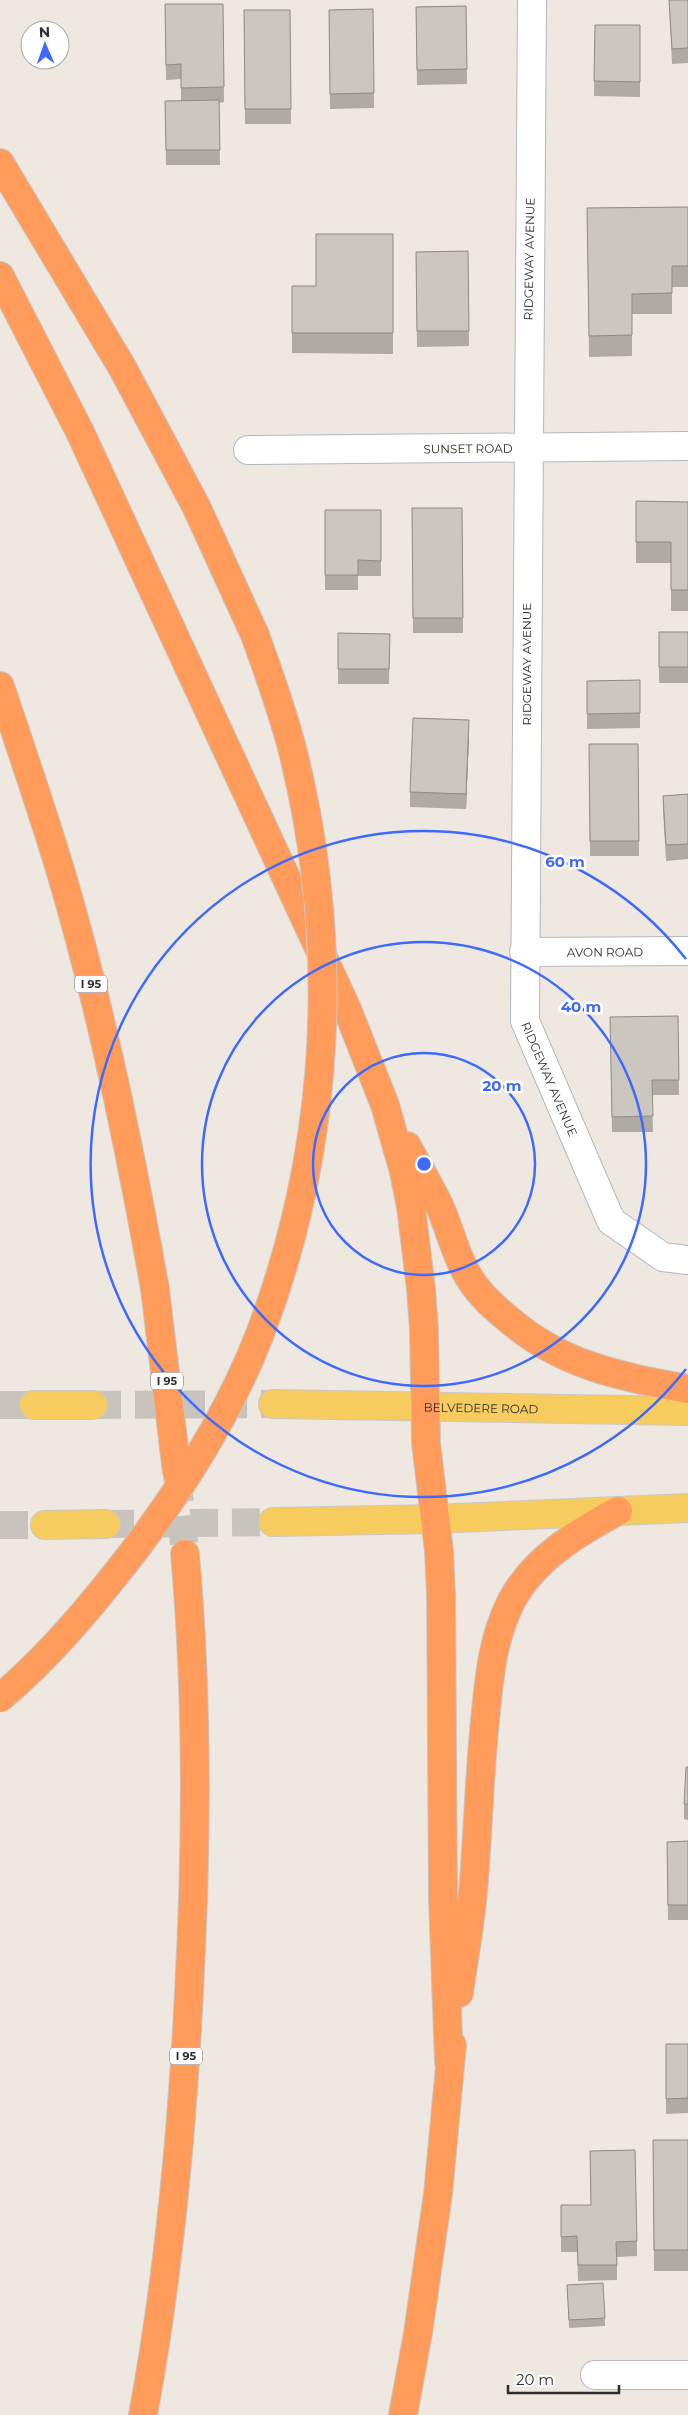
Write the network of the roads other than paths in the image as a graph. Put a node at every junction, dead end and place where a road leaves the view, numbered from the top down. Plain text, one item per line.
1 (532, 0) edge
2 (0, 163) edge
3 (0, 276) edge
4 (688, 446) edge
5 (528, 448) junction
6 (248, 450) dead end
7 (0, 686) edge
8 (688, 950) edge
9 (524, 952) junction
10 (385, 1105) junction
11 (688, 1260) edge
12 (688, 1389) edge
13 (93, 1404) tunnel mouth
14 (273, 1404) tunnel mouth
15 (34, 1405) tunnel mouth
16 (425, 1408) junction
17 (688, 1411) edge
18 (177, 1473) tunnel mouth
19 (688, 1508) edge
20 (618, 1511) junction
21 (435, 1519) junction
22 (274, 1522) tunnel mouth
23 (106, 1524) tunnel mouth
24 (46, 1525) tunnel mouth
25 (185, 1554) tunnel mouth
26 (0, 1698) edge
27 (449, 2062) junction
28 (595, 2375) dead end
29 (688, 2375) edge
30 (143, 2415) edge
31 (403, 2415) edge

1 - 5 street, RIDGEWAY AVENUE
2 - 26 highway, bridge
3 - 10 highway
4 - 5 street, SUNSET ROAD
5 - 6 street, SUNSET ROAD
5 - 9 street, RIDGEWAY AVENUE
7 - 18 highway, I 95, bridge
8 - 9 street, AVON ROAD
9 - 11 street, RIDGEWAY AVENUE
10 - 12 highway
10 - 16 highway
13 - 15 main road
14 - 16 main road, BELVEDERE ROAD
16 - 17 main road, BELVEDERE ROAD
16 - 21 highway
19 - 20 main road
20 - 21 main road
20 - 27 highway
21 - 22 main road
21 - 27 highway
23 - 24 main road
25 - 30 highway, I 95
27 - 31 highway
28 - 29 street

